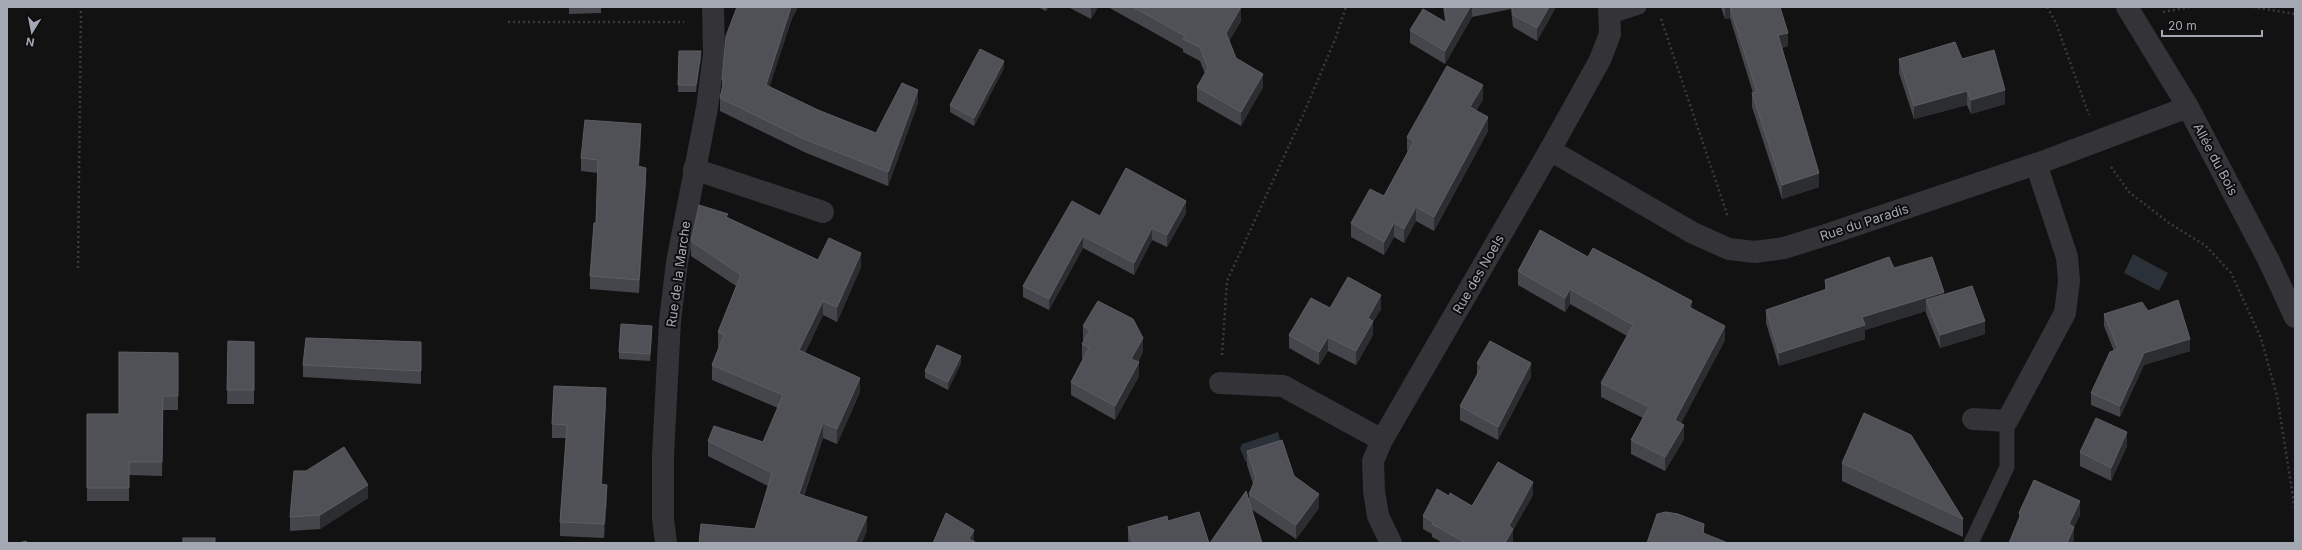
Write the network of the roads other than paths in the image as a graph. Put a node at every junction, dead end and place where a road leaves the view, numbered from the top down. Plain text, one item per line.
1 (1639, 7) edge
2 (2127, 7) edge
3 (1609, 12) edge
4 (714, 14) edge
5 (2188, 107) junction
6 (1550, 150) junction
7 (2036, 164) junction
8 (694, 169) junction
9 (823, 212) dead end
10 (2295, 317) edge
11 (1220, 383) road end
12 (1973, 419) dead end
13 (2008, 421) junction
14 (1382, 440) junction
15 (666, 543) edge
16 (1391, 543) edge
17 (1971, 543) edge

1 - 3 lane
2 - 5 street, Allée du Bois
3 - 6 street, Rue des Noels
4 - 8 street, Rue de la Marche
5 - 7 street, Rue du Paradis
5 - 10 street, Allée du Bois
6 - 7 street, Rue du Paradis
6 - 14 street, Rue des Noels
7 - 13 street
8 - 9 street
8 - 15 street, Rue de la Marche
11 - 14 street
12 - 13 street
13 - 17 lane
14 - 16 street, Rue des Noels

